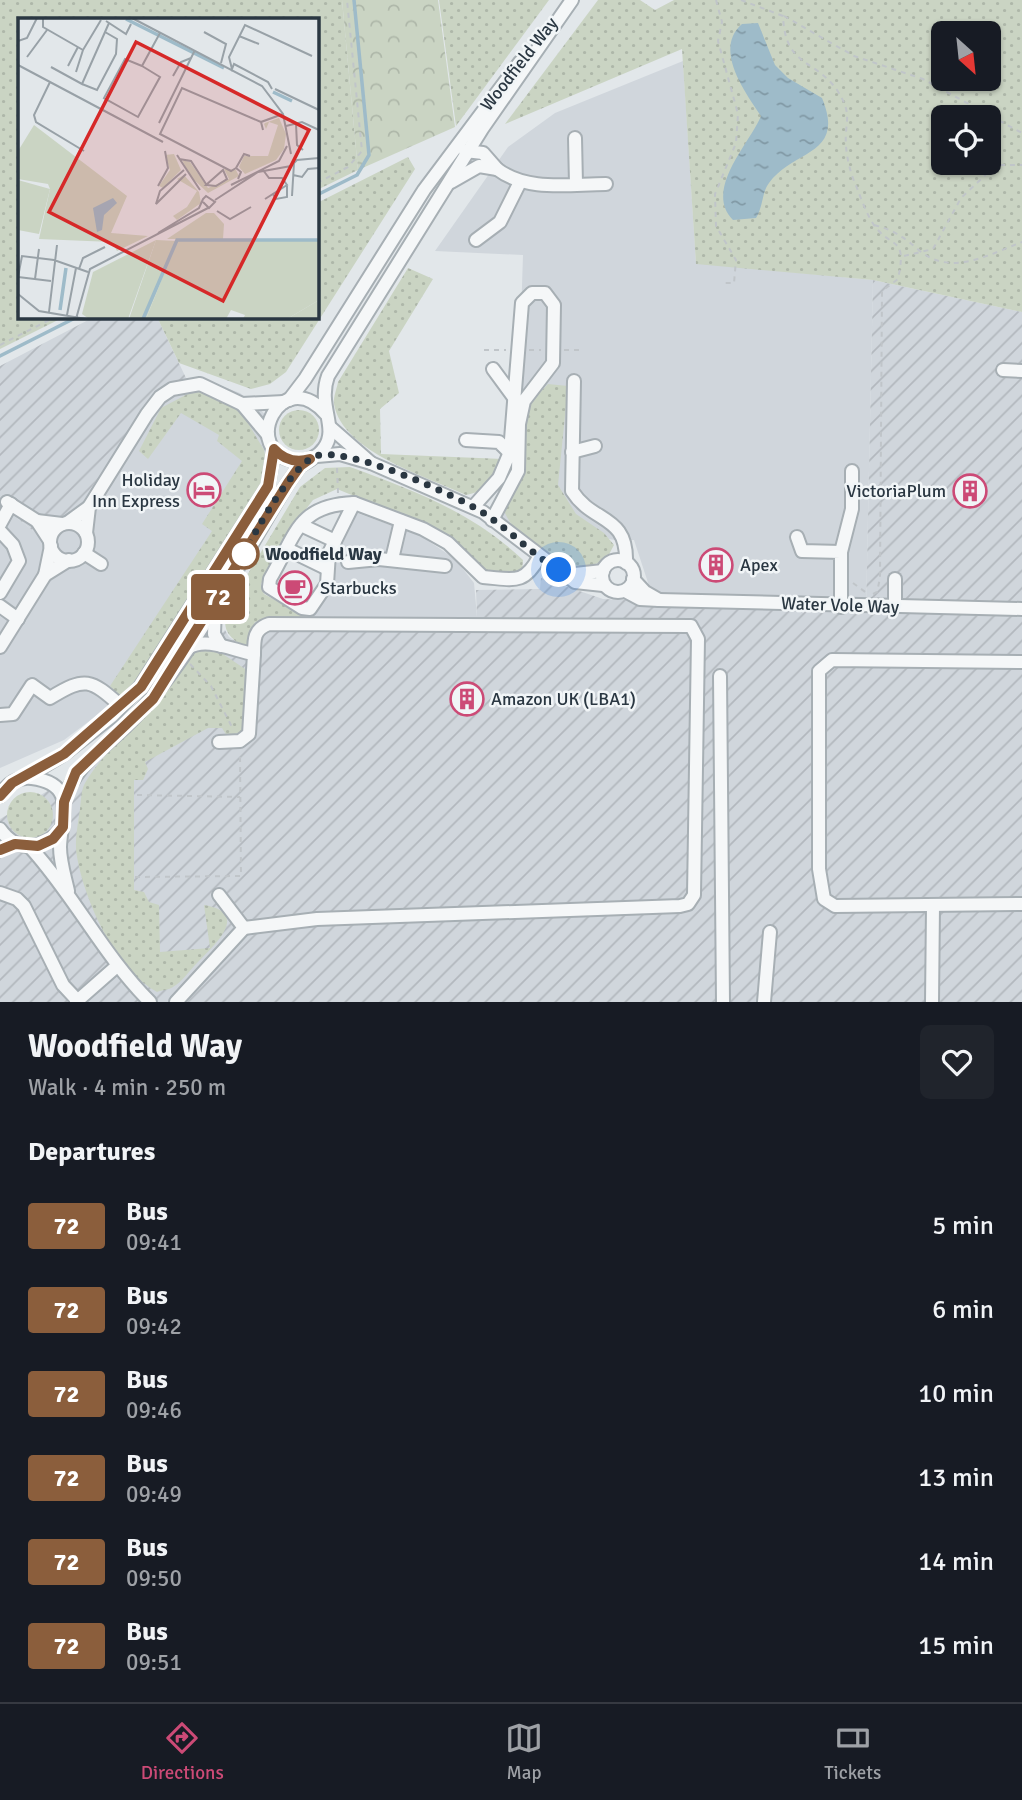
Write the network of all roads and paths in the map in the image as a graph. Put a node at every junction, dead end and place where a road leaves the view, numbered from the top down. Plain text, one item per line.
1 (347, 0) edge
2 (571, 0) edge
3 (716, 0) edge
4 (741, 0) edge
5 (783, 16) junction
6 (1022, 134) edge
7 (575, 138) dead end
8 (469, 150) junction
9 (443, 163) junction
10 (1022, 165) edge
11 (497, 169) junction
12 (318, 182) edge
13 (520, 182) junction
14 (449, 184) junction
15 (873, 225) junction
16 (476, 240) dead end
17 (1022, 242) edge
18 (924, 254) junction
19 (903, 256) junction
20 (722, 283) dead end
21 (53, 318) edge
22 (0, 345) edge
23 (520, 349) junction
24 (484, 350) dead end
25 (553, 350) junction
26 (584, 350) dead end
27 (493, 369) dead end
28 (1003, 370) dead end
29 (1022, 371) edge
30 (574, 381) dead end
31 (515, 400) junction
32 (286, 401) junction
33 (242, 404) junction
34 (326, 414) junction
35 (331, 428) junction
36 (269, 436) junction
37 (466, 440) dead end
38 (595, 446) dead end
39 (274, 449) junction
40 (572, 452) junction
41 (514, 455) junction
42 (313, 458) junction
43 (371, 463) junction
44 (337, 467) dead end
45 (852, 471) dead end
46 (339, 503) junction
47 (355, 503) junction
48 (89, 507) junction
49 (473, 507) junction
50 (492, 520) junction
51 (37, 521) junction
52 (401, 521) junction
53 (0, 524) edge
54 (64, 524) junction
55 (301, 525) junction
56 (614, 525) junction
57 (0, 531) edge
58 (86, 533) junction
59 (797, 537) dead end
60 (335, 541) junction
61 (51, 543) junction
62 (287, 549) junction
63 (841, 552) junction
64 (84, 553) junction
65 (539, 557) junction
66 (392, 559) junction
67 (69, 560) junction
68 (348, 562) dead end
69 (626, 563) junction
70 (101, 564) dead end
71 (445, 566) dead end
72 (606, 566) junction
73 (326, 568) junction
74 (299, 570) dead end
75 (559, 570) junction
76 (46, 575) junction
77 (295, 578) dead end
78 (633, 579) junction
79 (895, 579) dead end
80 (841, 582) junction
81 (603, 585) junction
82 (625, 591) junction
83 (0, 593) edge
84 (216, 600) junction
85 (659, 600) junction
86 (0, 606) edge
87 (841, 607) junction
88 (895, 607) junction
89 (1022, 609) edge
90 (18, 619) junction
91 (221, 646) junction
92 (0, 647) edge
93 (183, 653) junction
94 (254, 654) junction
95 (1022, 662) edge
96 (720, 676) dead end
97 (121, 706) junction
98 (7, 715) edge
99 (240, 741) junction
100 (219, 742) dead end
101 (26, 777) junction
102 (6, 783) edge
103 (137, 795) dead end
104 (0, 796) edge
105 (240, 797) junction
106 (64, 802) junction
107 (63, 827) junction
108 (0, 829) edge
109 (15, 844) junction
110 (30, 847) junction
111 (0, 850) edge
112 (135, 877) dead end
113 (0, 893) edge
114 (219, 895) dead end
115 (69, 898) junction
116 (1022, 904) edge
117 (933, 906) junction
118 (244, 928) junction
119 (770, 932) dead end
120 (117, 966) junction
121 (77, 1001) edge
122 (150, 1002) edge
123 (176, 1002) edge
124 (723, 1002) edge
125 (764, 1002) edge
126 (932, 1002) edge

1 - 12 path
2 - 8 street, Woodfield Way
2 - 9 street, Woodfield Way
3 - 20 path
4 - 5 path
5 - 6 path
5 - 15 path
7 - 13 street
8 - 9 street, Woodfield Way
8 - 11 street
8 - 14 street, Woodfield Way
9 - 32 street, Woodfield Way
10 - 18 path
11 - 13 street
11 - 14 street, Woodfield Way
13 - 16 street
14 - 34 street, Woodfield Way
15 - 18 path
15 - 19 path
17 - 18 path
18 - 19 path
19 - 80 path
21 - 22 path
23 - 24 path
23 - 25 path
23 - 25 street
23 - 31 street
25 - 26 path
25 - 41 street
27 - 31 street
28 - 29 street
30 - 40 street
31 - 41 street
32 - 33 street
32 - 34 street
32 - 36 street
33 - 36 street
33 - 48 street
34 - 35 street
35 - 42 street
35 - 43 street
36 - 39 street
37 - 41 street
38 - 40 street
39 - 42 street
39 - 97 street
40 - 56 street
41 - 49 street
41 - 50 street
42 - 43 street
42 - 84 street
43 - 49 street
44 - 46 path
45 - 63 street
46 - 47 street
46 - 55 street
47 - 52 street
47 - 60 street
48 - 54 street
48 - 58 street
49 - 50 street
50 - 65 street
51 - 53 street
51 - 54 street
51 - 61 street
52 - 65 street
52 - 66 street
54 - 58 street
54 - 61 street
55 - 60 street
55 - 62 street
56 - 69 street
56 - 72 street
57 - 83 street
58 - 64 street
59 - 63 street
60 - 73 street
61 - 67 street
61 - 76 street
62 - 73 street
62 - 73 street
63 - 80 street
64 - 67 street
64 - 70 street
65 - 75 street
66 - 68 street
66 - 71 street
67 - 76 street
69 - 72 street
69 - 78 street
72 - 75 street
72 - 81 street
74 - 77 path
75 - 81 street
76 - 90 street
78 - 82 street
78 - 85 street
79 - 88 street
80 - 87 street
81 - 82 street
82 - 85 street, Water Vole Way
84 - 91 street
84 - 93 street
85 - 87 street, Water Vole Way
86 - 90 street
87 - 88 street, Water Vole Way
88 - 89 street, Water Vole Way
90 - 92 street
91 - 93 street
91 - 94 street
93 - 99 path
93 - 106 street
94 - 99 street
94 - 118 street
95 - 117 street
96 - 124 street
97 - 98 street
97 - 101 street
99 - 100 street
99 - 105 path
101 - 102 street
101 - 106 street
102 - 104 street
103 - 105 path
105 - 112 path
106 - 107 street
107 - 110 street
107 - 115 street
108 - 109 street
109 - 110 street
109 - 111 street
110 - 115 street
113 - 121 street
114 - 118 street
115 - 120 street
116 - 117 street
117 - 126 street
118 - 123 street
119 - 125 street
120 - 121 street
120 - 122 street

